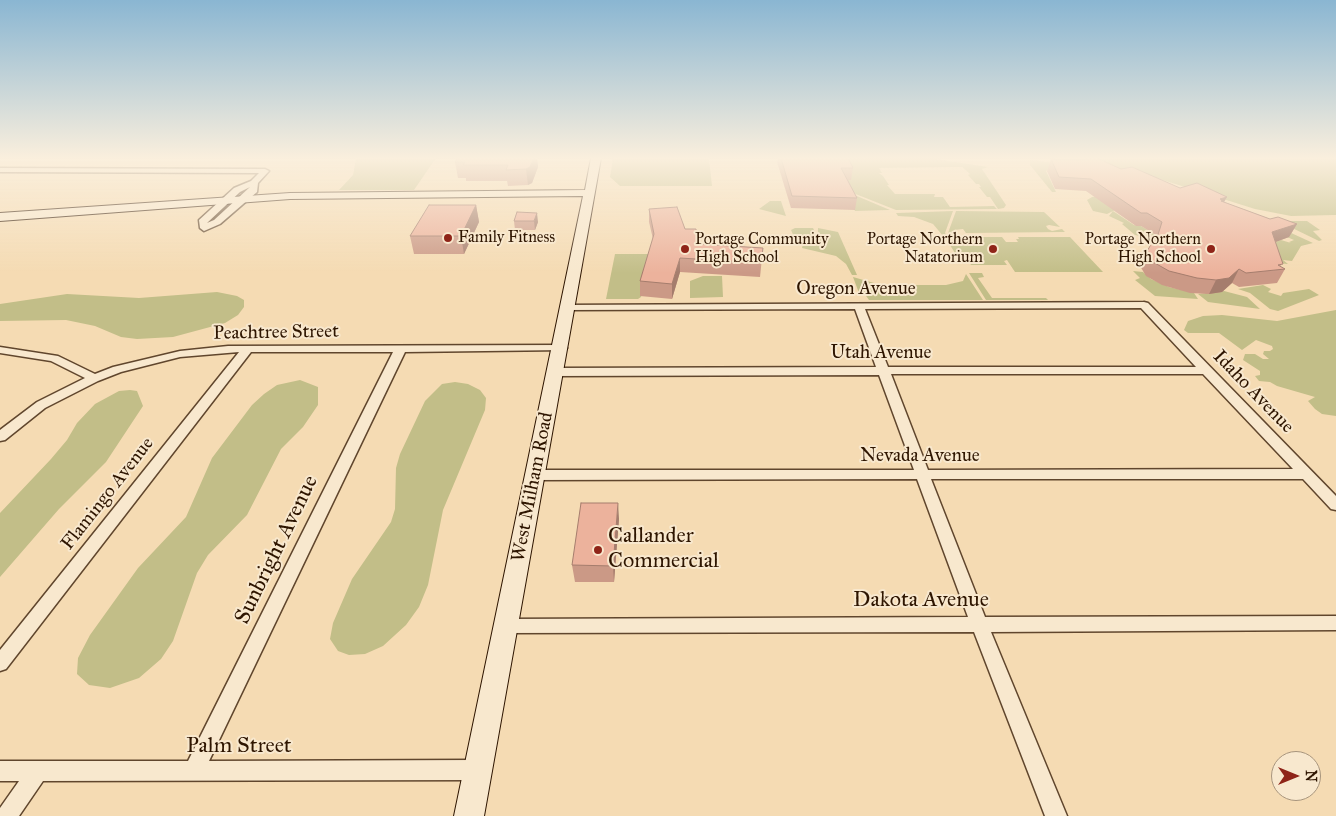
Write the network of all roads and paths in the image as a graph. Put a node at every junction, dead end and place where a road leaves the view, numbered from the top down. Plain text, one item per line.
1 (234, 196) edge
2 (243, 196) edge
3 (587, 197) joint
4 (230, 203) junction
5 (0, 217) edge
6 (0, 223) edge
7 (1144, 305) joint
8 (858, 306) junction
9 (568, 307) junction
10 (561, 348) junction
11 (248, 349) junction
12 (0, 350) edge
13 (400, 350) junction
14 (1206, 370) junction
15 (881, 371) junction
16 (556, 372) junction
17 (94, 378) junction
18 (0, 437) edge
19 (1306, 474) junction
20 (535, 475) junction
21 (924, 475) junction
22 (1336, 505) edge
23 (979, 623) junction
24 (1336, 623) edge
25 (507, 626) junction
26 (0, 663) edge
27 (194, 770) junction
28 (477, 770) junction
29 (0, 771) edge
30 (37, 772) junction
31 (8, 816) edge
32 (469, 816) edge
33 (1056, 816) edge

1 - 4 street
2 - 4 street
3 - 4 street
3 - 9 street, West Milham Road
4 - 5 street
4 - 6 street
7 - 8 street, Oregon Avenue
7 - 14 street, Idaho Avenue
8 - 9 street, Oregon Avenue
8 - 15 street
9 - 10 street, West Milham Road
10 - 13 street, Peachtree Street
10 - 16 street, West Milham Road
11 - 13 street, Peachtree Street
11 - 17 street, Peachtree Street
11 - 26 street, Flamingo Avenue
12 - 17 street
13 - 27 street, Sunbright Avenue
14 - 15 street, Utah Avenue
14 - 19 street, Idaho Avenue
15 - 16 street, Utah Avenue
15 - 21 street
16 - 20 street, West Milham Road
17 - 18 street, Peachtree Street
19 - 21 street, Nevada Avenue
19 - 22 street, Idaho Avenue
20 - 21 street, Nevada Avenue
20 - 25 street, West Milham Road
21 - 23 street
23 - 24 street, Dakota Avenue
23 - 25 street, Dakota Avenue
23 - 33 street
25 - 28 street, West Milham Road
27 - 28 street, Palm Street
27 - 30 street, Palm Street
28 - 32 street, West Milham Road
29 - 30 street, Palm Street
30 - 31 street

